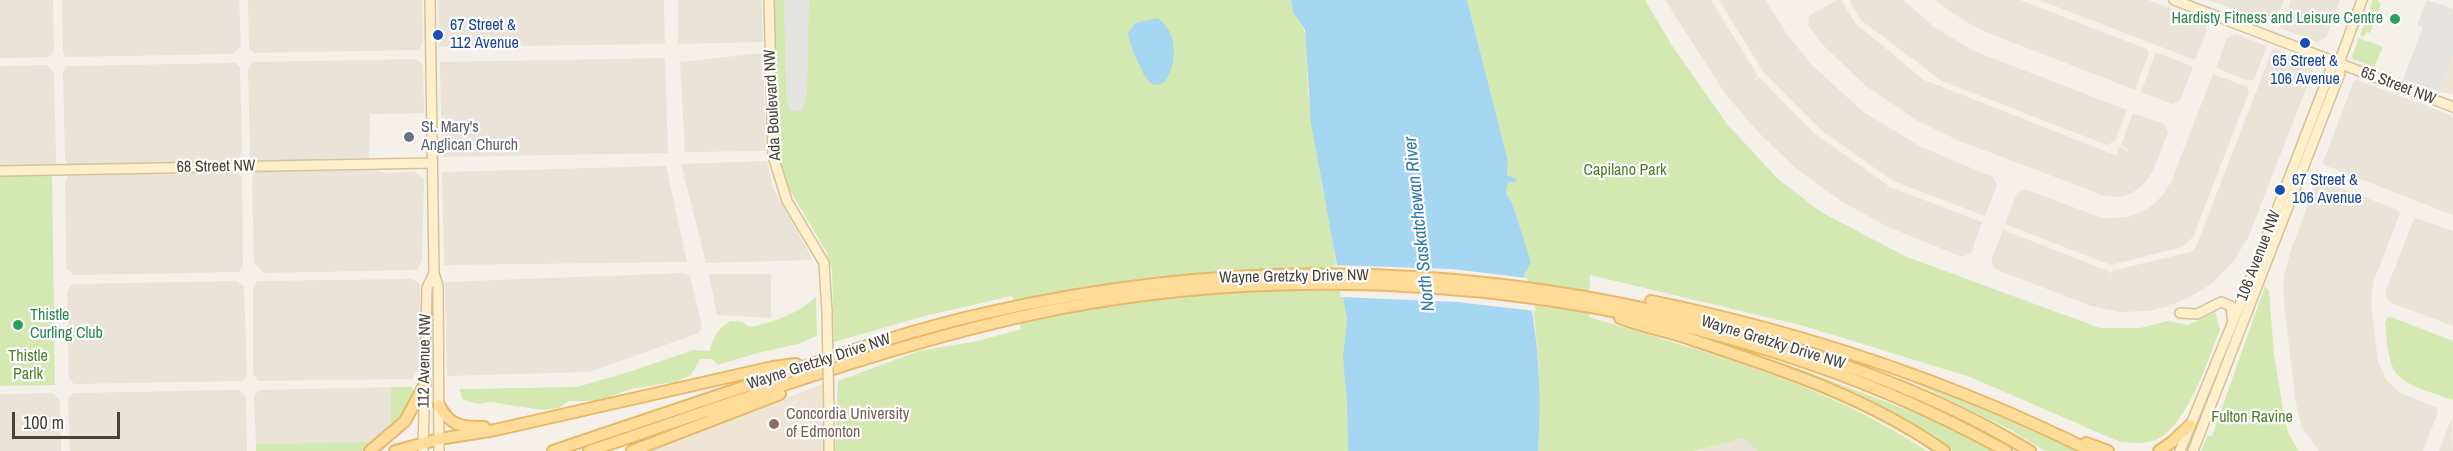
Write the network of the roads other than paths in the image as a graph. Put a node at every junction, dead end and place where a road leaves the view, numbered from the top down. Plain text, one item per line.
1 (430, 0) edge
2 (769, 0) edge
3 (2174, 0) edge
4 (2362, 0) edge
5 (2338, 63) junction
6 (2453, 107) edge
7 (432, 163) junction
8 (0, 171) edge
9 (434, 273) junction
10 (1264, 280) junction
11 (1602, 304) junction
12 (2180, 313) dead end
13 (2231, 326) junction
14 (820, 361) junction
15 (822, 374) junction
16 (425, 384) junction
17 (439, 405) junction
18 (2190, 425) junction
19 (505, 427) junction
20 (2060, 435) junction
21 (439, 439) junction
22 (423, 447) edge
23 (370, 451) edge
24 (395, 451) edge
25 (439, 451) edge
26 (553, 451) edge
27 (589, 451) edge
28 (632, 451) edge
29 (829, 451) edge
30 (1944, 451) edge
31 (2007, 451) edge
32 (2030, 451) edge
33 (2091, 451) edge
34 (2108, 451) edge
35 (2159, 451) edge
36 (2180, 451) edge
37 (2193, 451) edge

1 - 7 main road, 112 Avenue NW
2 - 29 main road, Ada Boulevard NW, bridge
3 - 5 main road, 65 Street NW
4 - 5 main road, 106 Avenue NW
5 - 6 main road, 65 Street NW
5 - 13 main road, 106 Avenue NW
5 - 37 main road, 106 Avenue NW
7 - 8 main road, 68 Street NW
7 - 9 main road, 112 Avenue NW
9 - 16 main road, 112 Avenue NW
9 - 17 main road, 112 Avenue NW
10 - 11 main road, Wayne Gretzky Drive NW
10 - 11 main road, Wayne Gretzky Drive NW
10 - 14 main road, Wayne Gretzky Drive NW
10 - 15 main road, Wayne Gretzky Drive NW
11 - 20 main road
11 - 30 main road
11 - 31 main road, Wayne Gretzky Drive NW
11 - 32 main road, Wayne Gretzky Drive NW
12 - 13 main road
13 - 18 main road, 106 Avenue NW
14 - 19 main road
14 - 26 main road, Wayne Gretzky Drive NW
15 - 27 main road, Wayne Gretzky Drive NW
15 - 28 main road
16 - 22 main road, 112 Avenue NW
16 - 23 main road
17 - 19 main road
17 - 21 main road, 112 Avenue NW
18 - 35 main road
18 - 36 main road, 106 Avenue NW
19 - 21 main road
20 - 33 main road
20 - 34 main road
21 - 22 main road
21 - 25 main road, 112 Avenue NW
22 - 24 main road

